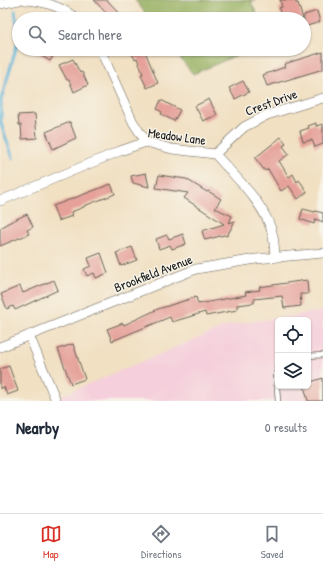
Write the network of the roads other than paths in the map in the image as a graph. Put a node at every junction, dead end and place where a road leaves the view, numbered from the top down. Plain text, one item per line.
1 (19, 0) edge
2 (25, 0) edge
3 (0, 4) edge
4 (68, 12) edge
5 (103, 56) edge
6 (323, 98) edge
7 (146, 142) junction
8 (215, 154) junction
9 (0, 201) edge
10 (323, 253) edge
11 (275, 258) junction
12 (29, 335) junction
13 (0, 347) edge
14 (323, 355) edge
15 (311, 356) edge
16 (277, 389) edge
17 (54, 398) dead end
18 (278, 401) edge

1 - 3 street
2 - 4 street
5 - 7 street
6 - 8 street, Crest Drive
7 - 8 street, Meadow Lane
7 - 9 street, Meadow Lane
8 - 11 street, Meadow Lane
10 - 11 street, Brookfield Avenue
11 - 12 street, Brookfield Avenue
12 - 13 street, Brookfield Avenue
12 - 17 street
14 - 15 lane
16 - 18 lane

